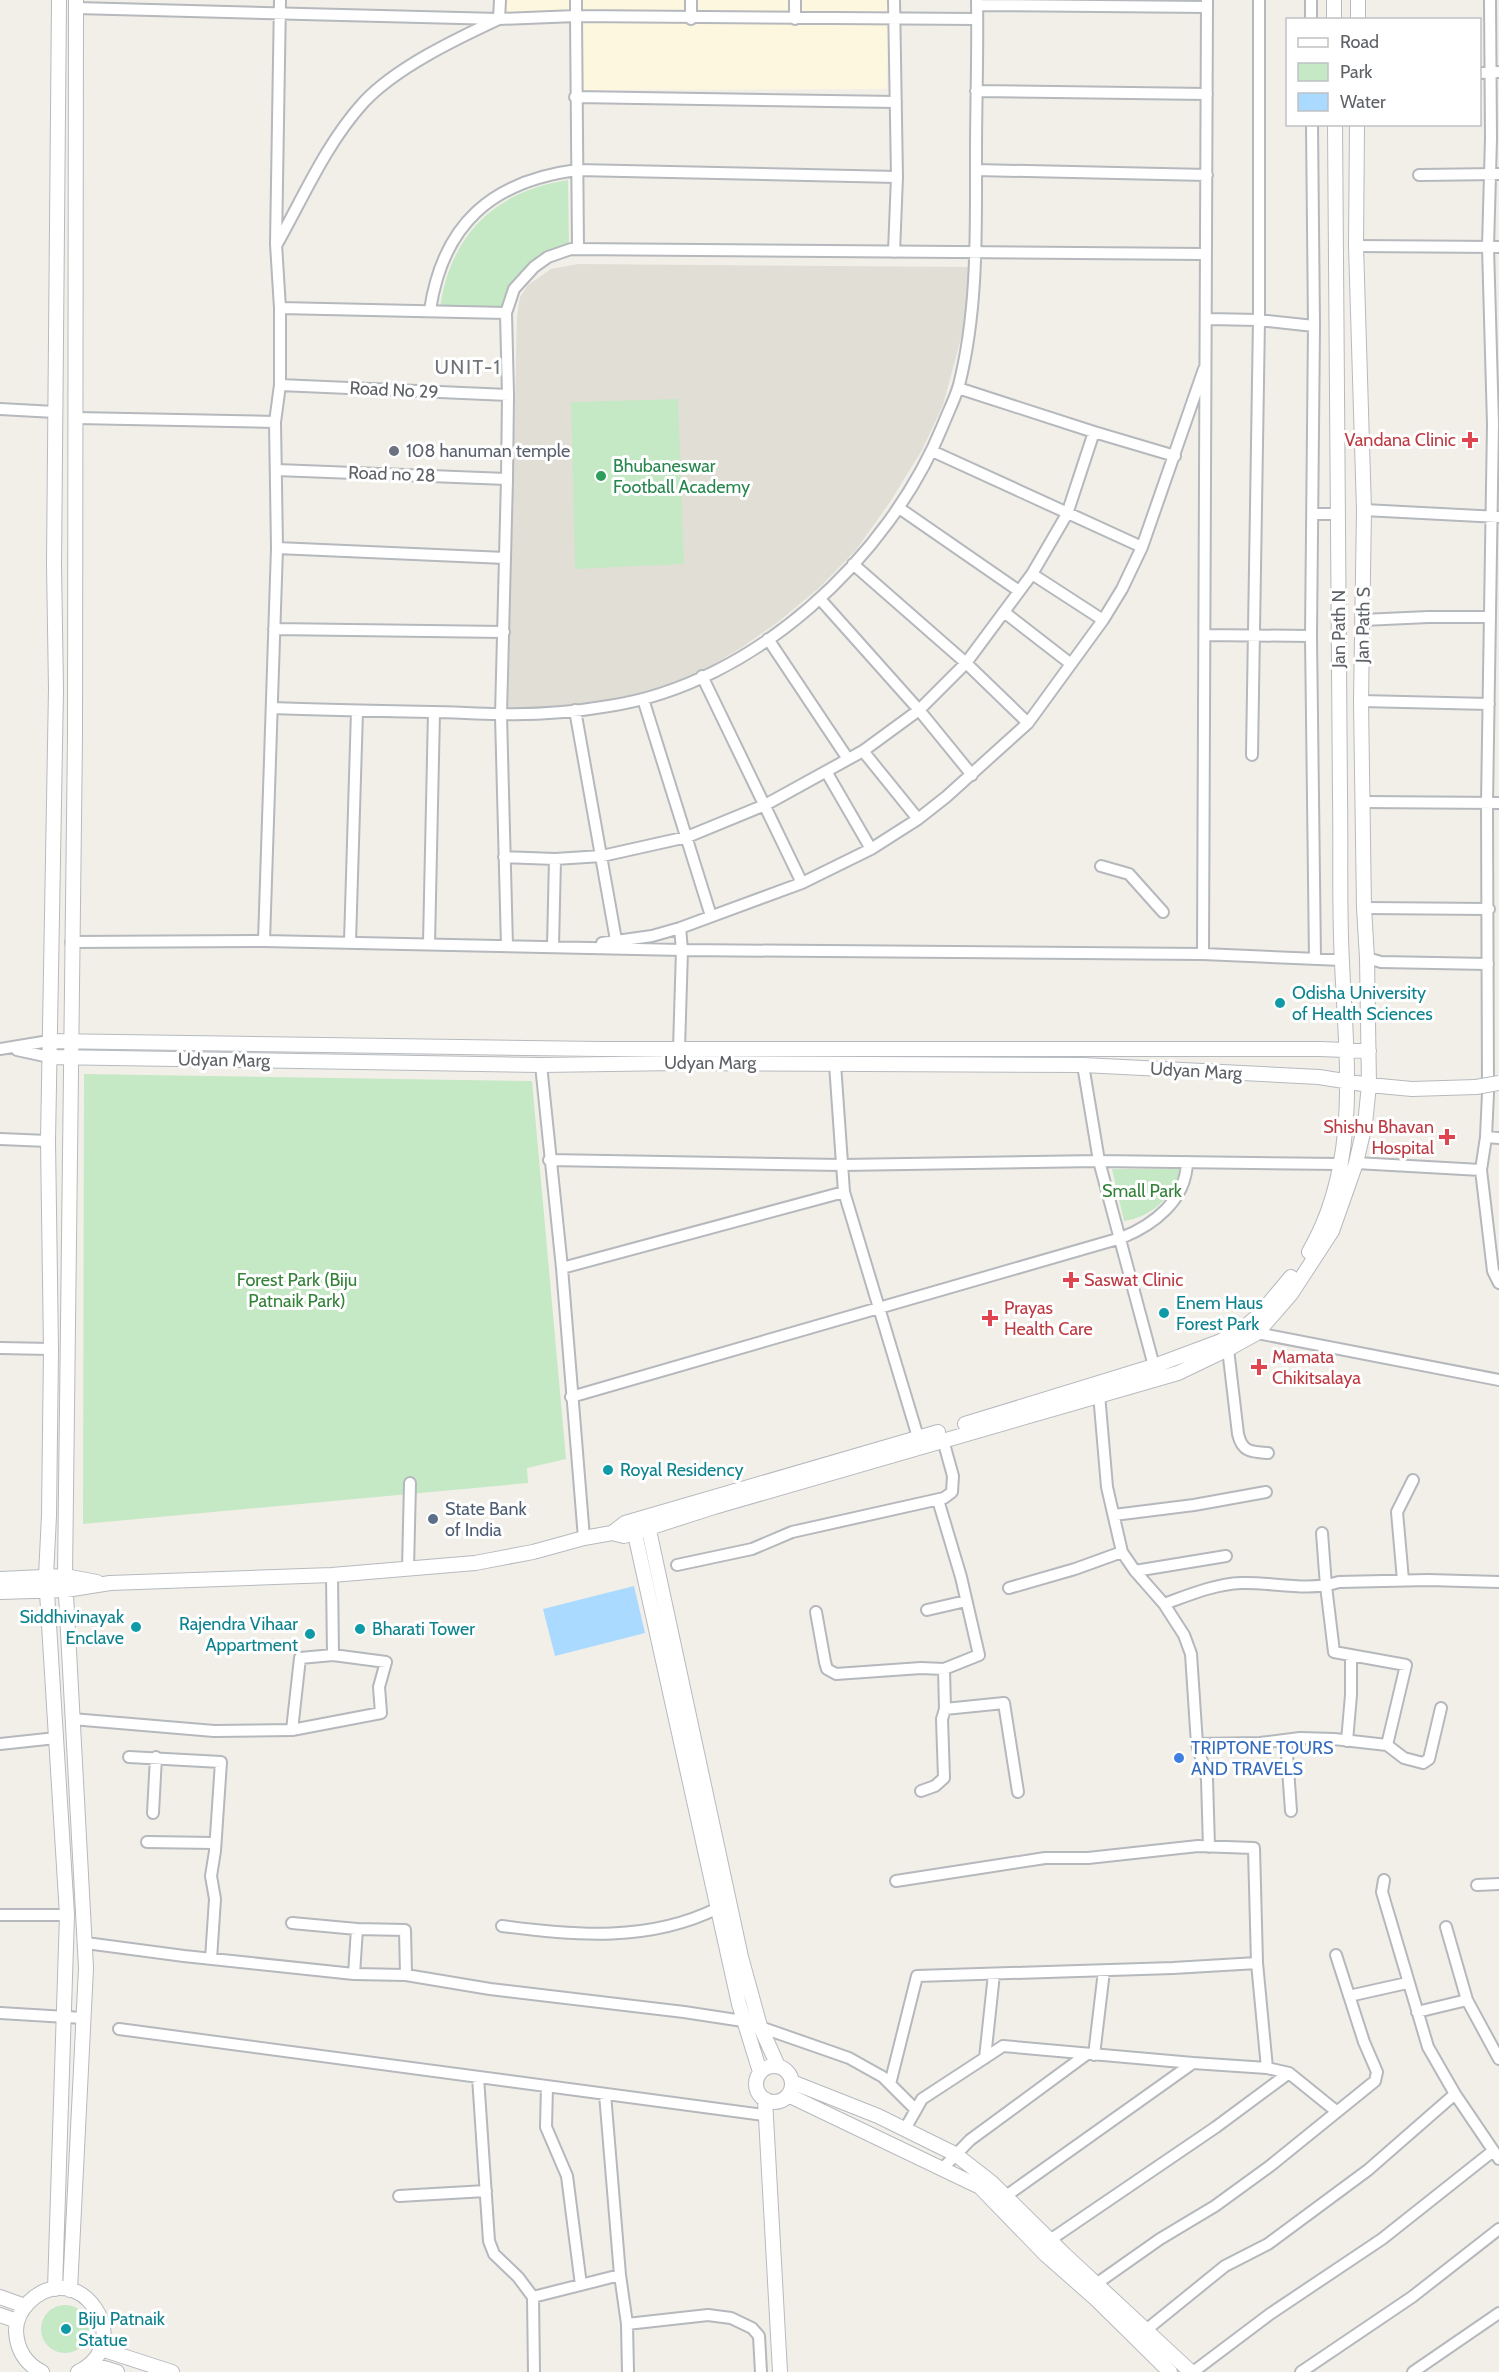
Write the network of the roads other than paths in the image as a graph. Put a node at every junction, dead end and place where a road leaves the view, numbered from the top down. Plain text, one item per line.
1 (59, 0) edge
2 (280, 0) edge
3 (500, 0) edge
4 (576, 0) edge
5 (691, 0) edge
6 (795, 0) edge
7 (894, 0) edge
8 (1259, 0) edge
9 (1311, 0) edge
10 (1334, 0) edge
11 (1358, 0) edge
12 (1490, 0) edge
13 (977, 3) edge
14 (76, 4) edge
15 (1207, 4) edge
16 (280, 14) junction
17 (576, 16) junction
18 (691, 18) junction
19 (894, 18) junction
20 (1311, 18) edge
21 (1334, 18) edge
22 (1358, 18) edge
23 (499, 19) junction
24 (795, 19) junction
25 (976, 19) junction
26 (1495, 35) edge
27 (1490, 72) edge
28 (976, 91) junction
29 (1207, 94) junction
30 (575, 97) junction
31 (896, 102) junction
32 (1495, 102) edge
33 (1485, 123) edge
34 (1312, 126) edge
35 (1335, 126) edge
36 (1357, 126) edge
37 (1495, 138) edge
38 (577, 170) junction
39 (976, 170) junction
40 (1494, 174) edge
41 (1207, 175) junction
42 (1419, 175) dead end
43 (897, 177) junction
44 (276, 244) junction
45 (1356, 246) junction
46 (1494, 247) edge
47 (578, 249) junction
48 (975, 251) junction
49 (894, 252) junction
50 (1204, 254) junction
51 (1495, 295) edge
52 (280, 308) junction
53 (430, 310) junction
54 (506, 313) junction
55 (1207, 319) junction
56 (1259, 320) junction
57 (1314, 326) junction
58 (1495, 336) edge
59 (1207, 360) junction
60 (280, 385) junction
61 (958, 388) junction
62 (508, 395) junction
63 (0, 409) edge
64 (55, 412) junction
65 (76, 418) junction
66 (275, 422) junction
67 (1496, 424) edge
68 (1094, 432) junction
69 (932, 451) junction
70 (1175, 456) junction
71 (277, 470) junction
72 (507, 479) junction
73 (900, 508) junction
74 (1365, 510) junction
75 (1067, 514) junction
76 (1312, 514) junction
77 (1338, 514) junction
78 (1495, 517) edge
79 (1142, 547) junction
80 (277, 548) junction
81 (505, 558) junction
82 (853, 564) junction
83 (1032, 574) junction
84 (1019, 591) junction
85 (1495, 591) edge
86 (820, 599) junction
87 (1004, 612) junction
88 (1490, 617) junction
89 (1103, 620) junction
90 (1363, 620) junction
91 (274, 629) junction
92 (504, 632) junction
93 (1205, 635) junction
94 (1254, 636) junction
95 (1311, 636) junction
96 (768, 639) junction
97 (1494, 661) edge
98 (966, 663) junction
99 (1071, 664) junction
100 (702, 676) junction
101 (1493, 698) edge
102 (643, 699) junction
103 (1361, 702) junction
104 (272, 708) junction
105 (575, 710) junction
106 (919, 710) junction
107 (357, 711) junction
108 (434, 712) junction
109 (501, 715) junction
110 (1028, 723) junction
111 (1494, 728) edge
112 (863, 751) junction
113 (1252, 755) dead end
114 (848, 759) junction
115 (827, 773) junction
116 (972, 775) junction
117 (1364, 802) junction
118 (1493, 803) edge
119 (765, 805) junction
120 (918, 819) junction
121 (687, 837) junction
122 (871, 849) junction
123 (602, 856) junction
124 (504, 857) junction
125 (555, 859) junction
126 (1101, 866) dead end
127 (802, 883) junction
128 (1364, 908) junction
129 (1488, 909) junction
130 (1163, 912) dead end
131 (711, 916) junction
132 (680, 928) junction
133 (616, 940) junction
134 (264, 941) junction
135 (71, 942) junction
136 (350, 942) junction
137 (429, 943) junction
138 (507, 946) junction
139 (553, 946) junction
140 (584, 947) junction
141 (682, 950) junction
142 (1203, 954) junction
143 (1367, 958) junction
144 (1315, 959) junction
145 (1342, 960) junction
146 (1488, 964) junction
147 (50, 1041) junction
148 (72, 1042) junction
149 (499, 1048) junction
150 (5, 1049) edge
151 (679, 1049) junction
152 (1347, 1051) junction
153 (1369, 1051) junction
154 (49, 1057) junction
155 (72, 1057) junction
156 (835, 1064) junction
157 (499, 1065) junction
158 (541, 1065) junction
159 (1083, 1065) junction
160 (1348, 1081) junction
161 (1499, 1083) edge
162 (1370, 1085) junction
163 (1488, 1091) edge
164 (1486, 1137) junction
165 (1499, 1138) edge
166 (0, 1139) edge
167 (48, 1141) junction
168 (549, 1160) junction
169 (1099, 1161) junction
170 (1187, 1162) junction
171 (1356, 1163) junction
172 (1340, 1164) junction
173 (842, 1165) junction
174 (1481, 1170) junction
175 (844, 1192) junction
176 (1121, 1238) junction
177 (561, 1268) junction
178 (1499, 1283) edge
179 (879, 1308) junction
180 (1257, 1333) junction
181 (1224, 1345) junction
182 (0, 1348) edge
183 (51, 1349) junction
184 (1154, 1366) junction
185 (1499, 1380) edge
186 (1099, 1394) junction
187 (571, 1397) junction
188 (918, 1437) junction
189 (943, 1440) junction
190 (1268, 1453) dead end
191 (1413, 1480) dead end
192 (410, 1482) dead end
193 (1266, 1492) dead end
194 (938, 1500) junction
195 (1114, 1515) junction
196 (641, 1524) junction
197 (1322, 1533) dead end
198 (584, 1538) junction
199 (1122, 1552) junction
200 (1226, 1556) dead end
201 (677, 1565) dead end
202 (408, 1569) junction
203 (1135, 1571) junction
204 (332, 1575) junction
205 (46, 1576) junction
206 (65, 1576) junction
207 (0, 1579) edge
208 (1403, 1580) junction
209 (1499, 1582) edge
210 (108, 1583) junction
211 (1326, 1586) junction
212 (1009, 1588) dead end
213 (66, 1590) junction
214 (47, 1591) junction
215 (0, 1592) edge
216 (966, 1600) junction
217 (1164, 1604) junction
218 (927, 1610) dead end
219 (816, 1612) dead end
220 (333, 1654) junction
221 (1351, 1655) junction
222 (944, 1669) junction
223 (1442, 1708) dead end
224 (945, 1709) junction
225 (72, 1719) junction
226 (292, 1730) junction
227 (56, 1738) junction
228 (1287, 1740) junction
229 (1347, 1740) junction
230 (0, 1744) edge
231 (1197, 1744) junction
232 (1387, 1745) junction
233 (129, 1757) dead end
234 (156, 1757) junction
235 (693, 1766) junction
236 (921, 1791) dead end
237 (1018, 1792) dead end
238 (1291, 1811) dead end
239 (153, 1813) dead end
240 (147, 1842) dead end
241 (214, 1843) junction
242 (1209, 1847) junction
243 (1384, 1880) dead end
244 (896, 1881) dead end
245 (1499, 1884) edge
246 (1477, 1885) dead end
247 (718, 1908) junction
248 (0, 1915) edge
249 (67, 1915) junction
250 (292, 1923) dead end
251 (502, 1926) dead end
252 (1446, 1927) dead end
253 (357, 1929) junction
254 (86, 1943) junction
255 (1336, 1955) dead end
256 (211, 1959) junction
257 (1257, 1963) junction
258 (1104, 1971) junction
259 (354, 1974) junction
260 (994, 1974) junction
261 (406, 1976) junction
262 (1407, 1983) junction
263 (1349, 1996) junction
264 (1467, 2000) junction
265 (1417, 2012) junction
266 (0, 2013) edge
267 (65, 2017) junction
268 (83, 2018) junction
269 (743, 2021) junction
270 (760, 2026) junction
271 (119, 2028) dead end
272 (1091, 2054) junction
273 (985, 2058) junction
274 (1499, 2059) edge
275 (1193, 2063) junction
276 (778, 2066) junction
277 (1267, 2068) junction
278 (760, 2072) junction
279 (1289, 2073) junction
280 (478, 2078) junction
281 (890, 2084) junction
282 (547, 2086) junction
283 (790, 2089) junction
284 (605, 2094) junction
285 (1455, 2094) junction
286 (765, 2099) junction
287 (916, 2110) junction
288 (1336, 2111) junction
289 (764, 2115) junction
290 (905, 2129) junction
291 (955, 2154) junction
292 (1496, 2155) edge
293 (942, 2169) junction
294 (486, 2190) junction
295 (399, 2196) dead end
296 (1006, 2196) junction
297 (1499, 2229) edge
298 (1050, 2240) junction
299 (620, 2275) junction
300 (581, 2285) junction
301 (56, 2289) junction
302 (70, 2290) junction
303 (1100, 2293) junction
304 (0, 2297) edge
305 (533, 2297) junction
306 (26, 2306) junction
307 (1499, 2313) edge
308 (0, 2315) edge
309 (17, 2321) junction
310 (627, 2324) junction
311 (1146, 2330) junction
312 (101, 2349) junction
313 (91, 2364) junction
314 (42, 2372) edge
315 (78, 2372) edge
316 (117, 2372) edge
317 (172, 2372) edge
318 (534, 2372) edge
319 (628, 2372) edge
320 (761, 2372) edge
321 (780, 2372) edge
322 (1170, 2372) edge
323 (1192, 2372) edge
324 (1301, 2372) edge
325 (1413, 2372) edge

1 - 64 street
2 - 16 street
3 - 23 street
4 - 17 street
5 - 18 street
6 - 24 street
7 - 19 street
8 - 56 street
9 - 20 street
10 - 21 street
11 - 22 street
12 - 26 street
13 - 15 street
13 - 25 street
14 - 16 street
14 - 65 street
15 - 29 street
16 - 23 street
16 - 44 street
17 - 18 street
17 - 23 street
17 - 30 street
18 - 24 street
19 - 24 street
19 - 25 street
19 - 31 street
23 - 44 street
25 - 28 street
26 - 27 street
27 - 32 street
28 - 29 street
28 - 39 street
29 - 41 street
30 - 31 street
30 - 38 street
31 - 43 street
32 - 33 street
33 - 37 street
34 - 57 street
35 - 77 street, Jan Path N
36 - 45 street, Jan Path S
37 - 40 street
38 - 43 street
38 - 47 street
38 - 53 street
39 - 41 street
39 - 48 street
40 - 42 street
40 - 46 street
41 - 50 street
43 - 49 street
44 - 52 street
45 - 46 street
45 - 74 street, Jan Path S
46 - 51 street
47 - 49 street
47 - 54 street
48 - 49 street
48 - 50 street
48 - 61 street
50 - 55 street
51 - 58 street
52 - 53 street
52 - 60 street
53 - 54 street
54 - 62 street
55 - 56 street
55 - 59 street
56 - 57 street
56 - 94 street
57 - 76 street
58 - 67 street
59 - 70 street
59 - 93 street
60 - 62 street, Road No 29
60 - 66 street
61 - 68 street
61 - 69 street
62 - 72 street
63 - 64 street
64 - 147 street
65 - 66 street
65 - 135 street
66 - 71 street
67 - 78 street
68 - 70 street
68 - 75 street
69 - 73 street
69 - 75 street
70 - 79 street
71 - 72 street, Road no 28
71 - 80 street
72 - 81 street
73 - 82 street
73 - 84 street
74 - 78 street
74 - 90 street, Jan Path S
75 - 79 street
75 - 83 street
76 - 77 street
76 - 95 street
77 - 145 street, Jan Path N
78 - 85 street
79 - 89 street
80 - 81 street
80 - 91 street
81 - 92 street
82 - 86 street
82 - 98 street
83 - 84 street
83 - 89 street
84 - 87 street
85 - 88 street
86 - 96 street
86 - 106 street
87 - 98 street
87 - 99 street
88 - 90 street
88 - 97 street
89 - 99 street
90 - 103 street, Jan Path S
91 - 92 street
91 - 104 street
92 - 109 street
93 - 94 street
93 - 142 street
94 - 95 street
94 - 113 street
95 - 144 street
96 - 100 street
96 - 114 street
97 - 101 street
98 - 106 street
98 - 110 street
99 - 110 street
100 - 102 street
100 - 119 street
101 - 103 street
101 - 111 street
102 - 105 street
102 - 121 street
103 - 117 street, Jan Path S
104 - 107 street
104 - 134 street
105 - 109 street
105 - 123 street
106 - 112 street
106 - 116 street
107 - 108 street
107 - 136 street
108 - 109 street
108 - 137 street
109 - 124 street
110 - 116 street
111 - 118 street
112 - 114 street
112 - 120 street
114 - 115 street
115 - 119 street
115 - 122 street
116 - 120 street
117 - 118 street
117 - 128 street, Jan Path S
118 - 129 street
119 - 121 street
119 - 127 street
120 - 122 street
121 - 123 street
121 - 131 street
122 - 127 street
123 - 125 street
123 - 133 street
124 - 125 street
124 - 138 street
125 - 139 street
126 - 130 street
127 - 131 street
128 - 129 street
128 - 143 street, Jan Path S
129 - 146 street
131 - 132 street
132 - 133 street
132 - 141 street
133 - 140 street
134 - 135 street
134 - 136 street
135 - 148 street
136 - 137 street
137 - 138 street
138 - 139 street
139 - 140 street
140 - 141 street
141 - 142 street
141 - 151 street
142 - 144 street
143 - 146 street
143 - 153 street, Jan Path S
144 - 145 street
145 - 152 street, Jan Path N
146 - 163 street
147 - 148 street, Udyan Marg
147 - 150 street
147 - 154 street
148 - 149 street, Udyan Marg
148 - 155 street
149 - 151 street, Udyan Marg
149 - 157 street
150 - 154 street
151 - 152 street, Udyan Marg
152 - 153 street, Udyan Marg
152 - 160 street, Jan Path N
153 - 162 street, Jan Path S
154 - 155 street, Udyan Marg
154 - 167 street
155 - 157 street, Udyan Marg
155 - 206 street
156 - 158 street, Udyan Marg
156 - 159 street, Udyan Marg
156 - 173 street
157 - 158 street, Udyan Marg
158 - 168 street
159 - 160 street, Udyan Marg
159 - 169 street
160 - 162 street, Udyan Marg
160 - 172 street, Jan Path N
161 - 163 street, Udyan Marg, bridge
162 - 163 street, Udyan Marg
162 - 171 street, Jan Path S
163 - 164 street
164 - 165 street
164 - 174 street
166 - 167 street
167 - 183 street
168 - 173 street
168 - 177 street
169 - 170 street
169 - 173 street
169 - 176 street
170 - 172 street
170 - 176 street
171 - 174 street
171 - 180 street, Jan Path S
172 - 181 street, Jan Path N
173 - 175 street
174 - 178 street
175 - 177 street
175 - 179 street
176 - 179 street
176 - 184 street
177 - 187 street
179 - 187 street
179 - 188 street
180 - 181 street
180 - 185 street
181 - 184 street
181 - 186 street
181 - 190 street
182 - 183 street
183 - 205 street
184 - 188 street
186 - 189 street
186 - 195 street
187 - 198 street
188 - 196 street
189 - 194 street
189 - 196 street
191 - 208 street
192 - 202 street
193 - 195 street
194 - 201 street
194 - 216 street
195 - 199 street
196 - 198 street
196 - 235 street
197 - 211 street
198 - 202 street
199 - 203 street
199 - 212 street
200 - 203 street
202 - 204 street
203 - 217 street
204 - 210 street
204 - 220 street
205 - 206 street
205 - 207 street
205 - 214 street
206 - 210 street
206 - 213 street
208 - 209 street
208 - 211 street
210 - 213 street
211 - 217 street
211 - 221 street
213 - 214 street
213 - 225 street
214 - 215 street
214 - 227 street
216 - 218 street
216 - 222 street
217 - 231 street
219 - 222 street
220 - 226 street
220 - 226 street
221 - 229 street
221 - 232 street
222 - 224 street
223 - 232 street
224 - 236 street
224 - 237 street
225 - 226 street
225 - 254 street
227 - 230 street
227 - 249 street
228 - 229 street
228 - 231 street
228 - 238 street
229 - 232 street
231 - 242 street
233 - 234 street
234 - 239 street
234 - 241 street
235 - 247 street
235 - 270 street
240 - 241 street
241 - 256 street
242 - 244 street
242 - 257 street
243 - 262 street
245 - 246 street
247 - 251 street
247 - 269 street
248 - 249 street
249 - 267 street
250 - 253 street
252 - 264 street
253 - 259 street
253 - 261 street
254 - 256 street
254 - 268 street
255 - 263 street
256 - 259 street
257 - 258 street
257 - 277 street
258 - 260 street
258 - 272 street
259 - 261 street
260 - 273 street
260 - 281 street
261 - 269 street
262 - 263 street
262 - 265 street
263 - 288 street
264 - 265 street
264 - 274 street
265 - 285 street
266 - 267 street
267 - 268 street
267 - 301 street
268 - 302 street
269 - 270 street
269 - 278 street
270 - 276 street
270 - 281 street
271 - 280 street
272 - 273 street
272 - 275 street
272 - 291 street
273 - 287 street
275 - 277 street
275 - 296 street
276 - 278 street
276 - 283 street
277 - 279 street
278 - 286 street
279 - 288 street
279 - 298 street
280 - 282 street
280 - 294 street
281 - 287 street
282 - 284 street
282 - 300 street
283 - 286 street
283 - 290 street
283 - 293 street
284 - 289 street
284 - 299 street
285 - 292 street
285 - 311 street
286 - 289 street
287 - 290 street
288 - 303 street
289 - 321 street
290 - 291 street
291 - 293 street
291 - 296 street
292 - 323 street
293 - 303 street
294 - 295 street
294 - 305 street
296 - 298 street
297 - 324 street
298 - 303 street
299 - 300 street
299 - 310 street
300 - 305 street
301 - 302 street
301 - 306 street
302 - 312 street
303 - 311 street
303 - 322 street
304 - 306 street
305 - 318 street
306 - 309 street
307 - 325 street
308 - 309 street
309 - 314 street
310 - 319 street
310 - 320 street
311 - 323 street
312 - 313 street
312 - 317 street
313 - 315 street
313 - 316 street

